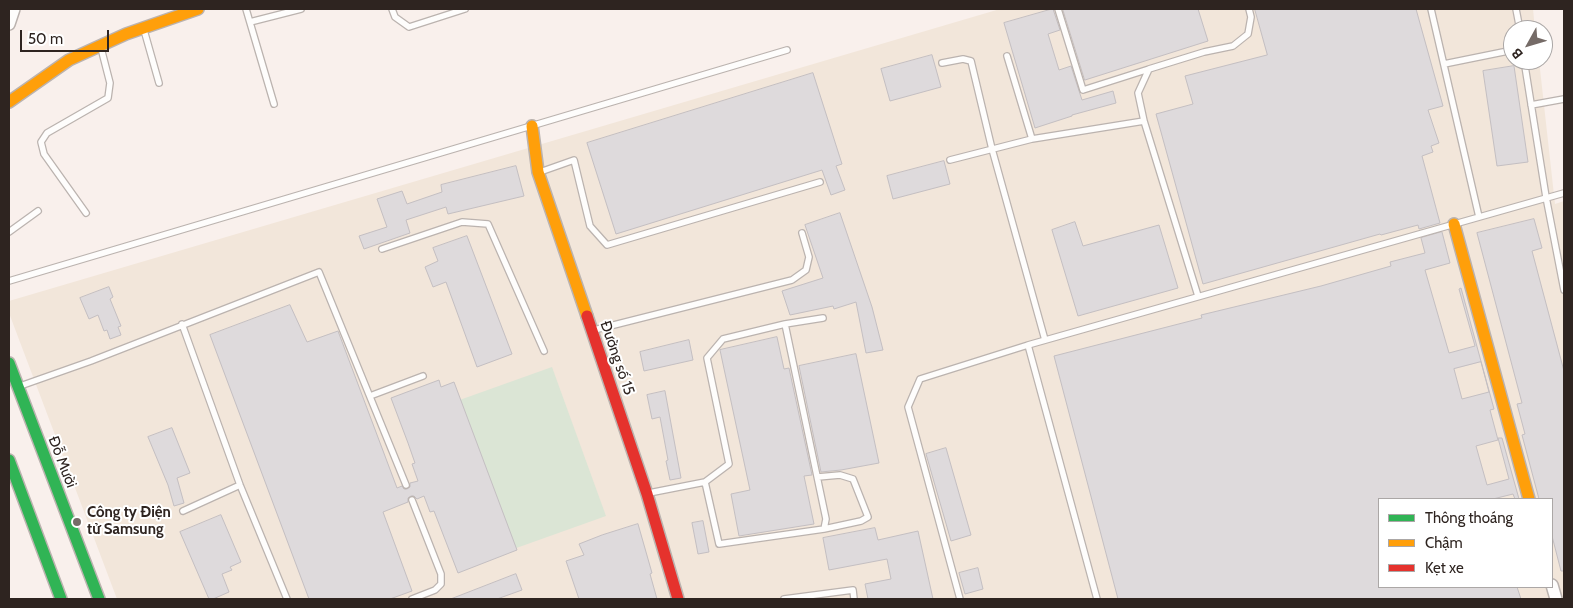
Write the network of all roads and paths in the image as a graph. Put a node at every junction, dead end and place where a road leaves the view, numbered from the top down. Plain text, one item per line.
1 (14, 9) edge
2 (198, 9) edge
3 (246, 9) edge
4 (301, 9) edge
5 (392, 9) edge
6 (466, 9) edge
7 (1058, 9) edge
8 (1249, 9) edge
9 (1431, 9) edge
10 (250, 22) junction
11 (9, 24) edge
12 (144, 28) junction
13 (100, 46) junction
14 (787, 50) dead end
15 (1503, 52) edge
16 (1007, 56) dead end
17 (942, 63) dead end
18 (1444, 64) junction
19 (1148, 69) junction
20 (1526, 70) edge
21 (159, 84) dead end
22 (1564, 99) edge
23 (9, 102) edge
24 (274, 104) dead end
25 (1532, 105) junction
26 (1144, 121) junction
27 (532, 126) junction
28 (1032, 139) junction
29 (992, 149) junction
30 (950, 160) dead end
31 (538, 172) junction
32 (820, 182) dead end
33 (1564, 193) edge
34 (1546, 198) junction
35 (38, 211) dead end
36 (86, 212) dead end
37 (1479, 217) junction
38 (1454, 224) junction
39 (9, 232) edge
40 (802, 232) dead end
41 (382, 250) dead end
42 (9, 281) edge
43 (1564, 290) edge
44 (1198, 296) junction
45 (824, 318) dead end
46 (182, 324) junction
47 (785, 324) junction
48 (592, 331) junction
49 (1046, 340) junction
50 (1028, 345) junction
51 (544, 351) dead end
52 (9, 363) edge
53 (423, 376) dead end
54 (13, 388) edge
55 (370, 396) junction
56 (9, 460) edge
57 (818, 477) junction
58 (705, 482) junction
59 (240, 485) junction
60 (406, 485) dead end
61 (647, 494) junction
62 (1529, 498) edge
63 (412, 500) dead end
64 (183, 511) dead end
65 (824, 529) junction
66 (61, 599) edge
67 (99, 599) edge
68 (287, 599) edge
69 (412, 599) edge
70 (678, 599) edge
71 (784, 599) edge
72 (854, 599) edge
73 (960, 599) edge
74 (1097, 599) edge

1 - 11 street
2 - 12 main road
3 - 10 lane
4 - 10 lane
5 - 6 lane
7 - 19 lane
8 - 19 lane
9 - 18 lane
10 - 24 lane
12 - 13 main road
12 - 21 lane
13 - 23 main road
13 - 36 lane
14 - 27 lane
15 - 18 lane
16 - 28 lane
17 - 29 lane
18 - 37 lane
19 - 26 lane
20 - 25 lane
22 - 25 lane
25 - 34 lane
26 - 28 lane
26 - 44 lane
27 - 31 main road, Đường số 15
27 - 42 lane
28 - 29 lane
29 - 30 lane
29 - 49 lane
31 - 32 lane
31 - 48 main road, Đường số 15
33 - 34 lane
34 - 37 lane
34 - 43 lane
35 - 39 lane
37 - 38 lane
38 - 44 lane
38 - 62 main road
40 - 48 lane
41 - 51 lane
44 - 49 lane
45 - 47 lane
46 - 54 lane
46 - 55 lane
46 - 59 lane
47 - 57 lane
47 - 58 lane
48 - 61 main road, Đường số 15
49 - 50 lane
50 - 73 lane
50 - 74 lane
52 - 54 main road, Đỗ Mười
53 - 55 lane
54 - 67 main road, Đỗ Mười
55 - 60 lane
56 - 66 main road
57 - 65 lane
57 - 65 lane
58 - 61 lane
58 - 65 lane
59 - 64 lane
59 - 68 lane
61 - 70 main road, Đường số 15
63 - 69 lane
71 - 72 lane

